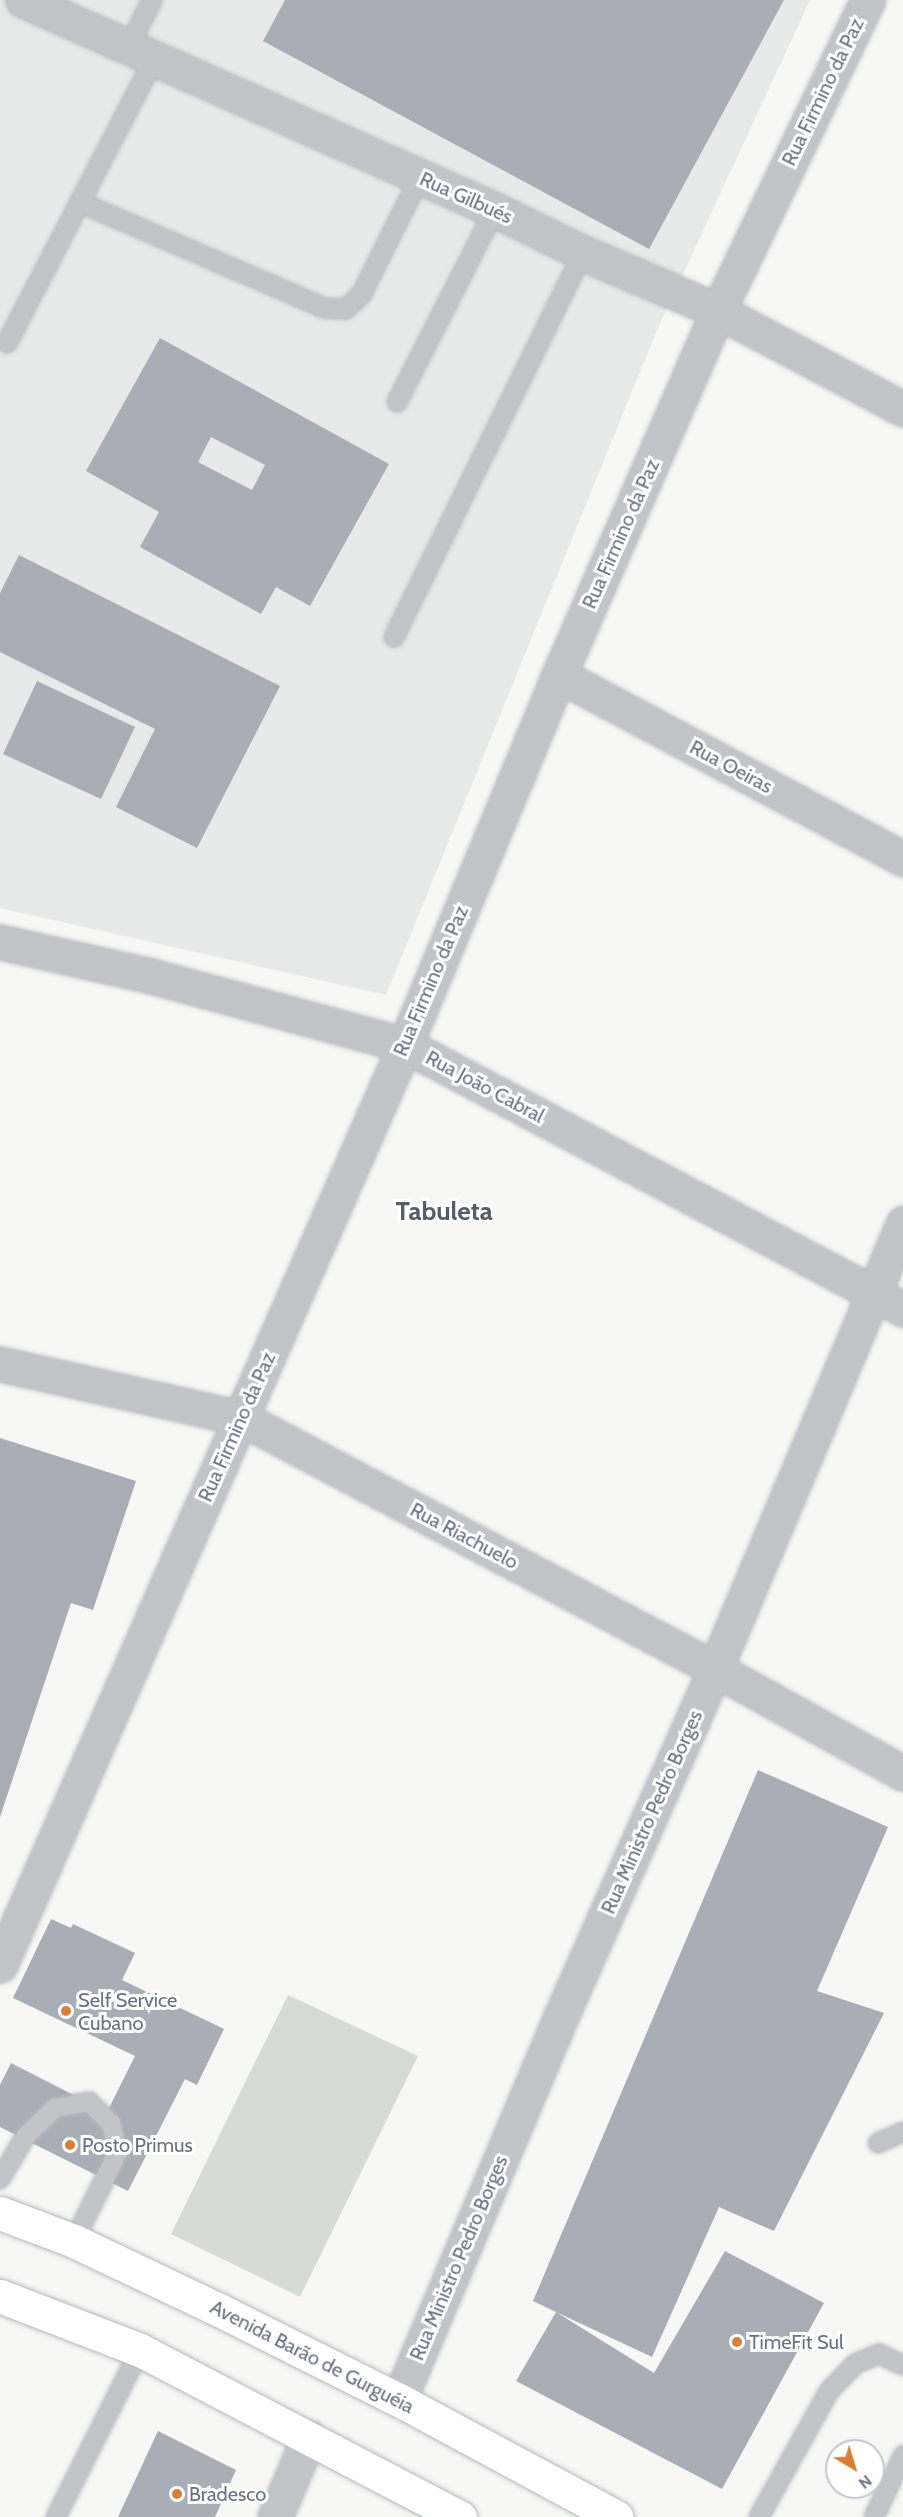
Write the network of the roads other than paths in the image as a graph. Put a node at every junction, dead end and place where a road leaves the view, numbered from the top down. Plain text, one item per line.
1 (23, 0) edge
2 (152, 0) edge
3 (868, 0) edge
4 (141, 53) junction
5 (420, 177) junction
6 (80, 202) junction
7 (495, 210) junction
8 (583, 253) junction
9 (718, 311) junction
10 (7, 343) dead end
11 (397, 402) dead end
12 (903, 409) edge
13 (394, 637) dead end
14 (559, 675) junction
15 (903, 859) edge
16 (0, 942) edge
17 (405, 1045) junction
18 (903, 1223) edge
19 (872, 1293) junction
20 (903, 1309) edge
21 (0, 1364) edge
22 (241, 1418) junction
23 (715, 1670) junction
24 (903, 1773) edge
25 (0, 1965) edge
26 (903, 2132) edge
27 (878, 2143) dead end
28 (0, 2178) edge
29 (0, 2212) edge
30 (74, 2241) junction
31 (0, 2296) edge
32 (140, 2350) junction
33 (903, 2365) edge
34 (399, 2400) junction
35 (309, 2437) junction
36 (903, 2456) edge
37 (56, 2517) edge
38 (275, 2517) edge
39 (460, 2517) edge
40 (616, 2517) edge
41 (759, 2517) edge
42 (874, 2517) edge

1 - 4 street, Rua Gilbués
2 - 4 lane
3 - 9 street, Rua Firmino da Paz
4 - 5 street, Rua Gilbués
4 - 6 lane
5 - 6 lane
5 - 7 street, Rua Gilbués
6 - 10 lane
7 - 8 street, Rua Gilbués
7 - 11 lane
8 - 9 street, Rua Gilbués
8 - 13 lane
9 - 12 street, Rua Gilbués
9 - 14 street, Rua Firmino da Paz
14 - 15 street, Rua Oeiras
14 - 17 street, Rua Firmino da Paz
16 - 17 street, Rua João Cabral
17 - 19 street, Rua João Cabral
17 - 22 street, Rua Firmino da Paz
18 - 19 street, Rua Ministro Pedro Borges
19 - 20 street, Rua João Cabral
19 - 23 street, Rua Ministro Pedro Borges
21 - 22 street, Rua Riachuelo
22 - 23 street, Rua Riachuelo
22 - 25 street, Rua Firmino da Paz
23 - 24 street, Rua Riachuelo
23 - 34 street, Rua Ministro Pedro Borges
26 - 27 lane
28 - 30 lane
29 - 30 main road, Avenida Barão de Gurguéia
30 - 34 main road, Avenida Barão de Gurguéia
31 - 32 main road
32 - 35 main road
32 - 37 lane
33 - 41 lane
34 - 40 main road, Avenida Barão de Gurguéia
35 - 38 street
35 - 39 main road
36 - 42 lane

